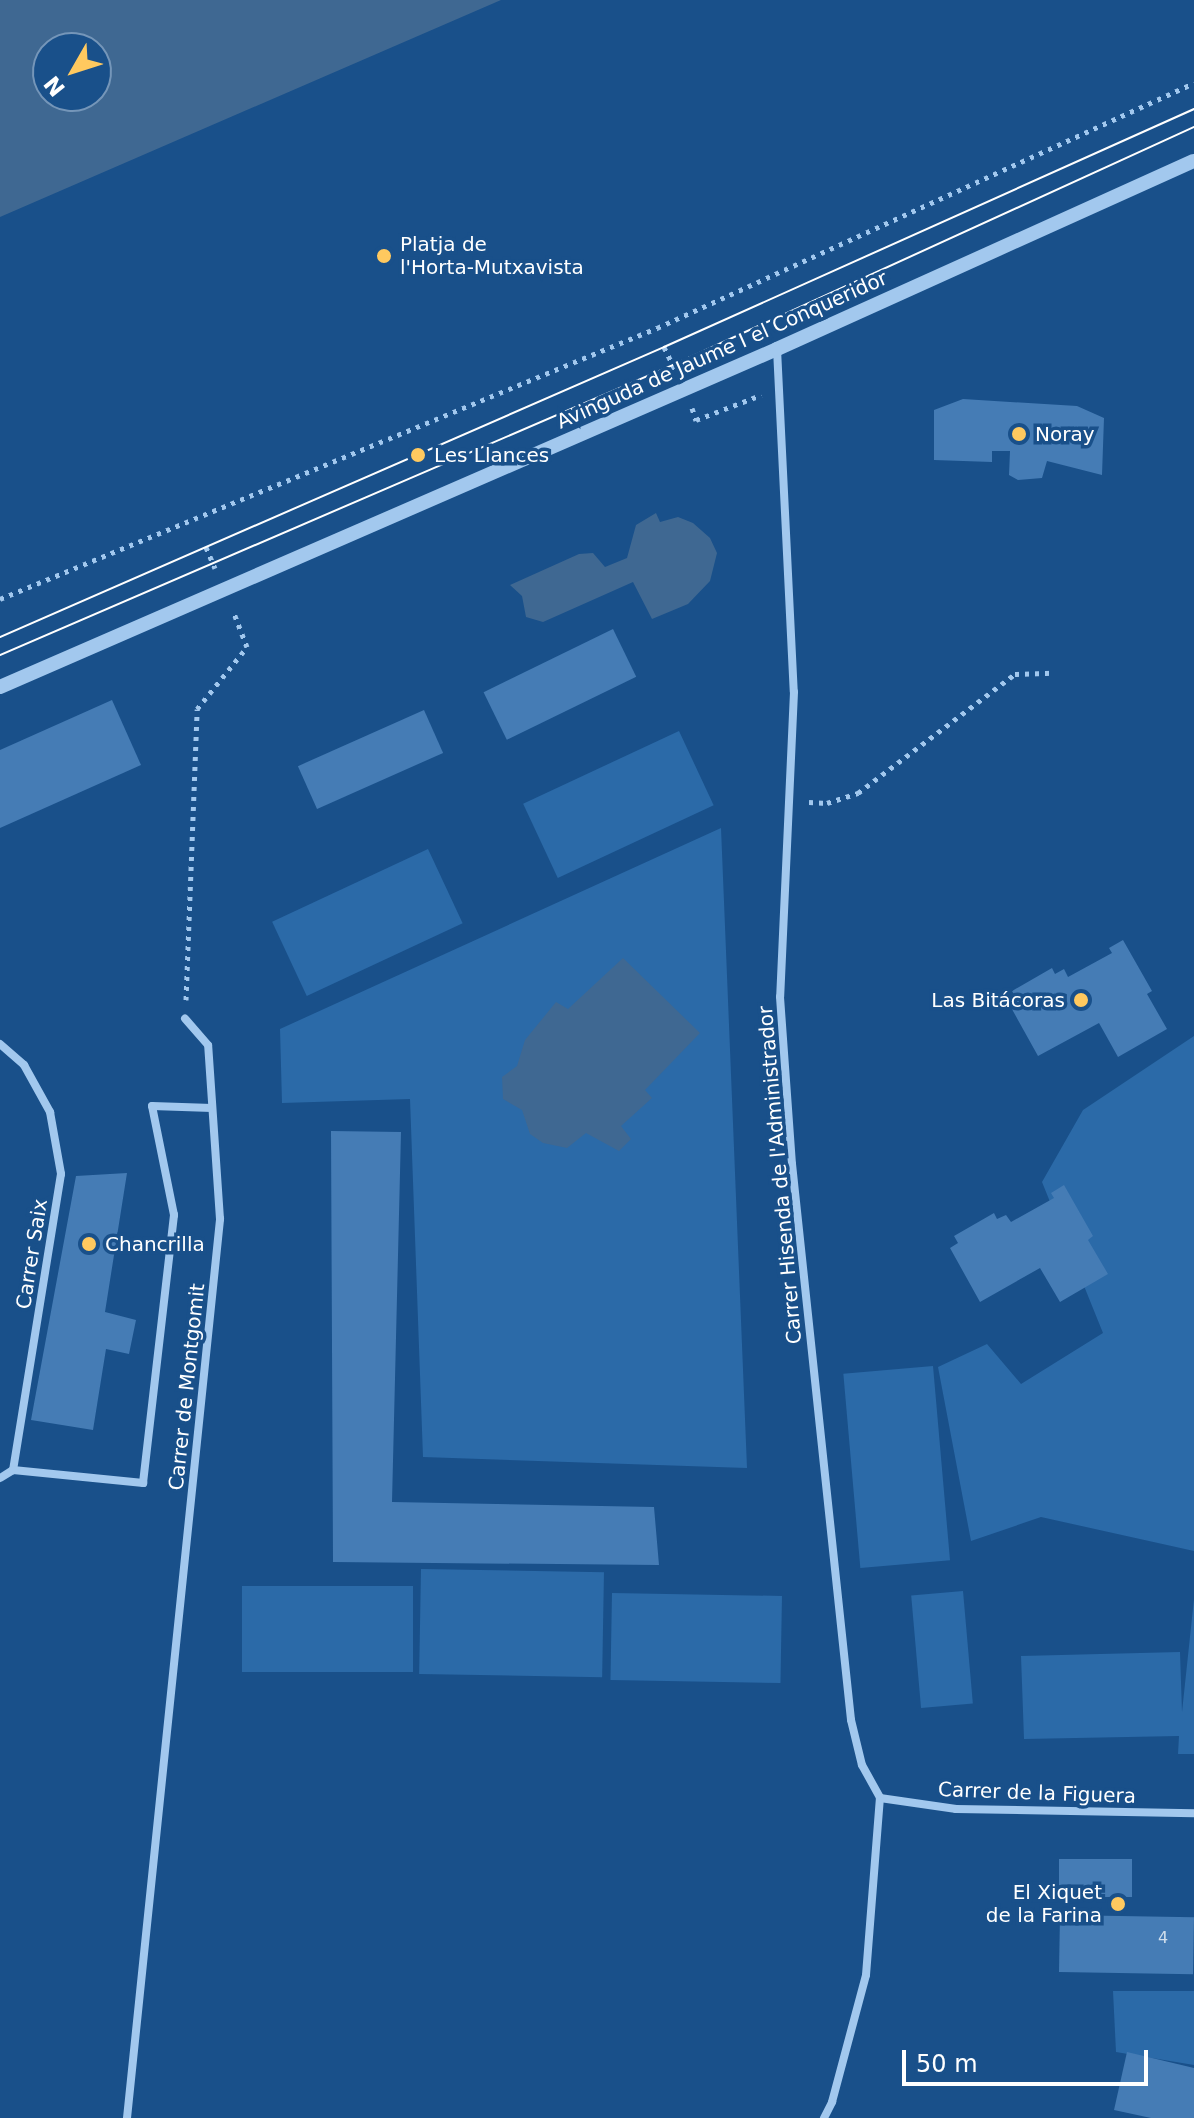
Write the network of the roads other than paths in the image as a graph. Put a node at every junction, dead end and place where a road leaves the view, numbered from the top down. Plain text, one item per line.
1 (1194, 161) edge
2 (777, 349) junction
3 (0, 687) edge
4 (185, 1019) road end
5 (0, 1044) edge
6 (212, 1108) junction
7 (13, 1470) junction
8 (0, 1478) edge
9 (880, 1798) junction
10 (1194, 1813) edge
11 (127, 2118) edge
12 (824, 2118) edge

1 - 2 street, Avinguda de Jaume I el Conqueridor
2 - 3 street, Avinguda de Jaume I el Conqueridor
2 - 9 street, Carrer Hisenda de l'Administrador
4 - 6 street, Carrer de Montgomit
5 - 7 street, Carrer Saix
6 - 7 street
6 - 11 street, Carrer de Montgomit
7 - 8 street
9 - 10 street, Carrer de la Figuera
9 - 12 street

